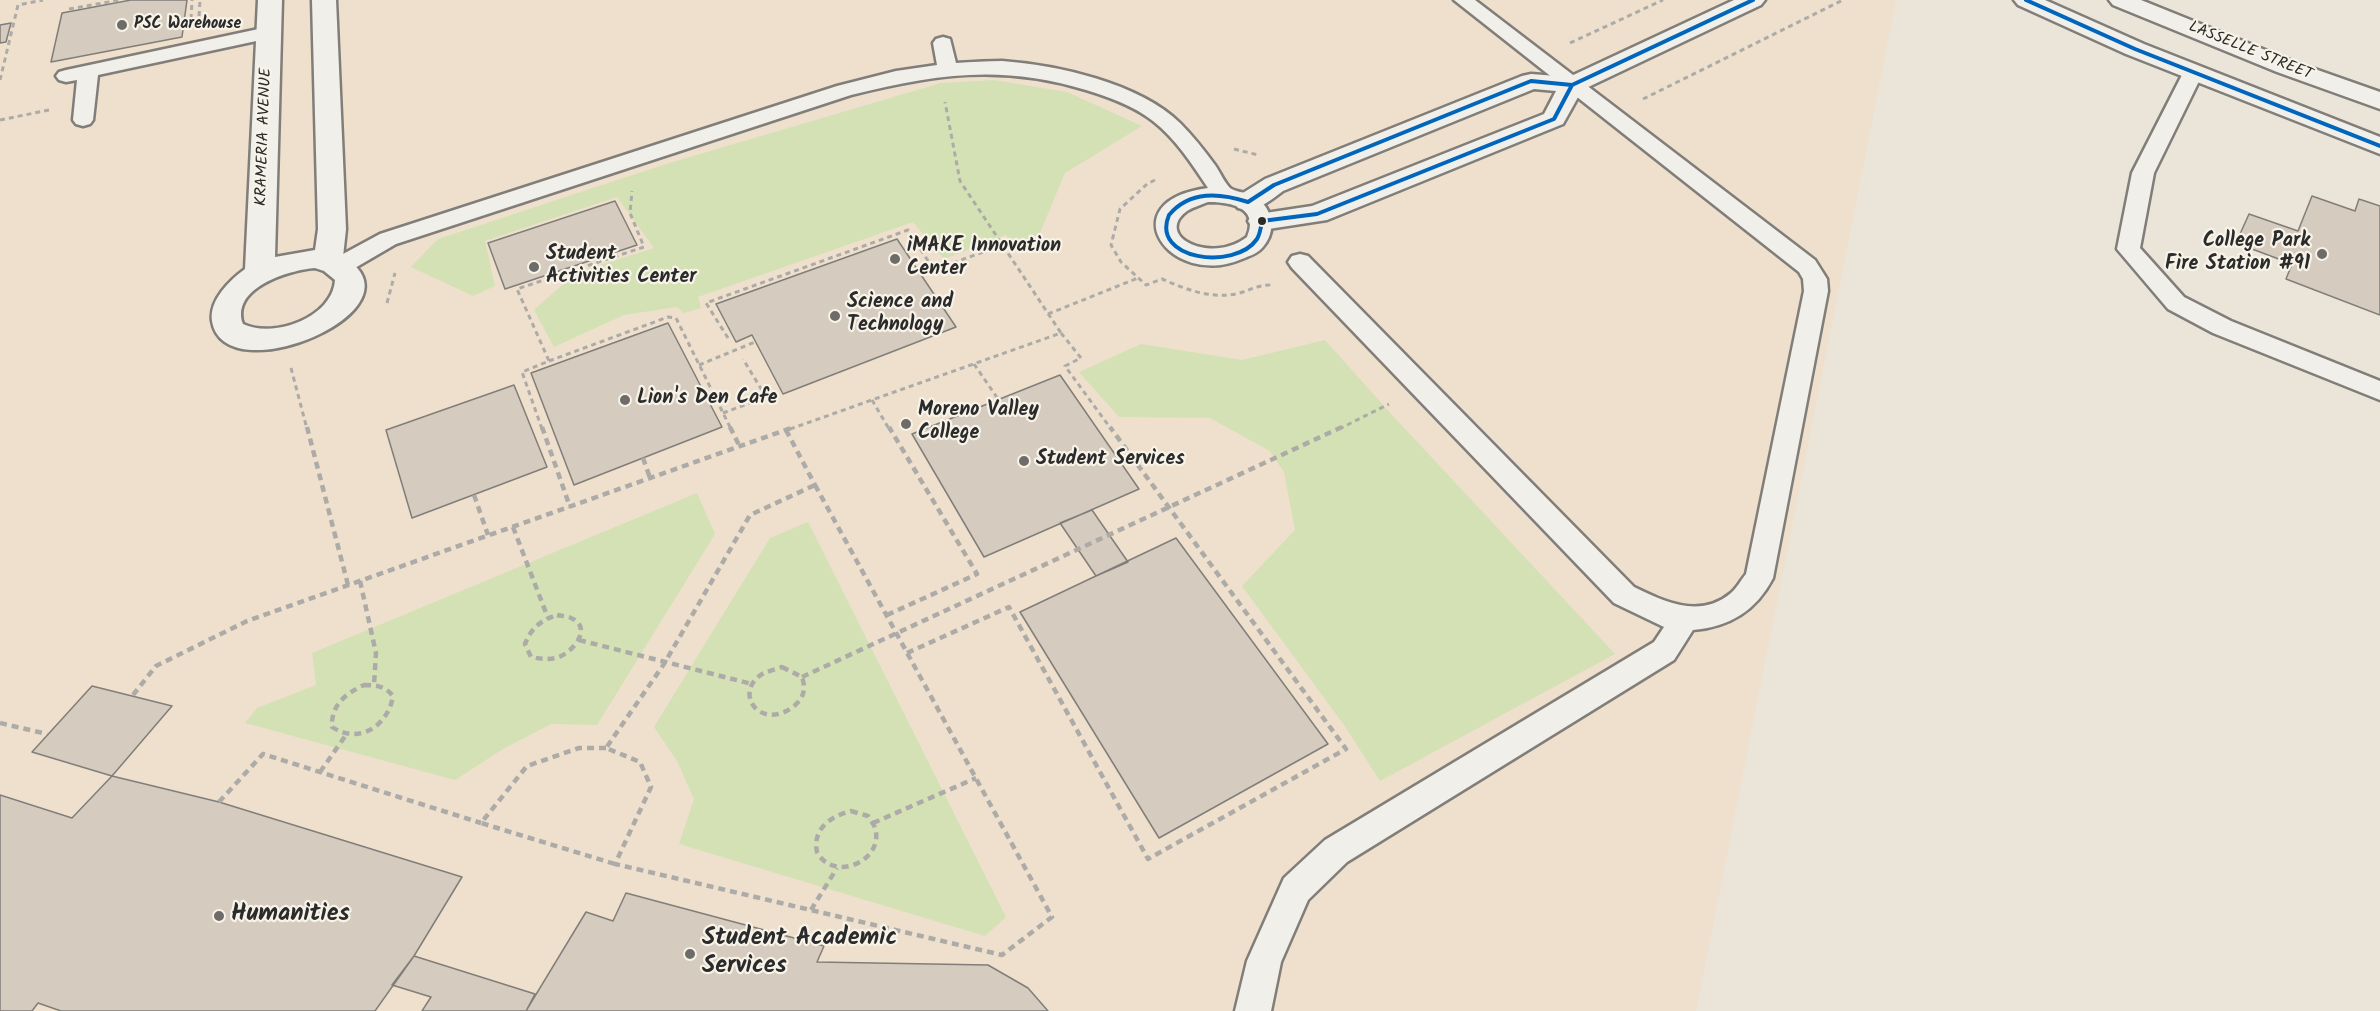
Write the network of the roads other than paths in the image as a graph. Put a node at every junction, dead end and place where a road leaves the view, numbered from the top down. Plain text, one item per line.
1 (270, 0) edge
2 (324, 0) edge
3 (1463, 0) edge
4 (1753, 0) edge
5 (2026, 0) edge
6 (2121, 0) edge
7 (268, 33) junction
8 (943, 43) dead end
9 (947, 68) junction
10 (88, 71) junction
11 (2193, 73) junction
12 (66, 76) dead end
13 (1572, 85) junction
14 (2380, 101) edge
15 (83, 111) road end
16 (2380, 146) edge
17 (1245, 206) junction
18 (1300, 262) dead end
19 (334, 263) junction
20 (259, 274) junction
21 (2380, 391) edge
22 (1685, 619) junction
23 (1253, 1011) edge

1 - 7 street, KRAMERIA AVENUE
2 - 19 street
3 - 13 lane
4 - 13 street
5 - 11 street
6 - 14 street, LASSELLE STREET
7 - 10 lane
7 - 20 street, KRAMERIA AVENUE
8 - 9 lane
9 - 17 lane
9 - 19 lane
10 - 12 lane
10 - 15 lane
11 - 16 street
11 - 21 lane
13 - 17 street
13 - 17 street
13 - 22 lane
18 - 22 lane
19 - 20 street
19 - 20 street
22 - 23 lane

